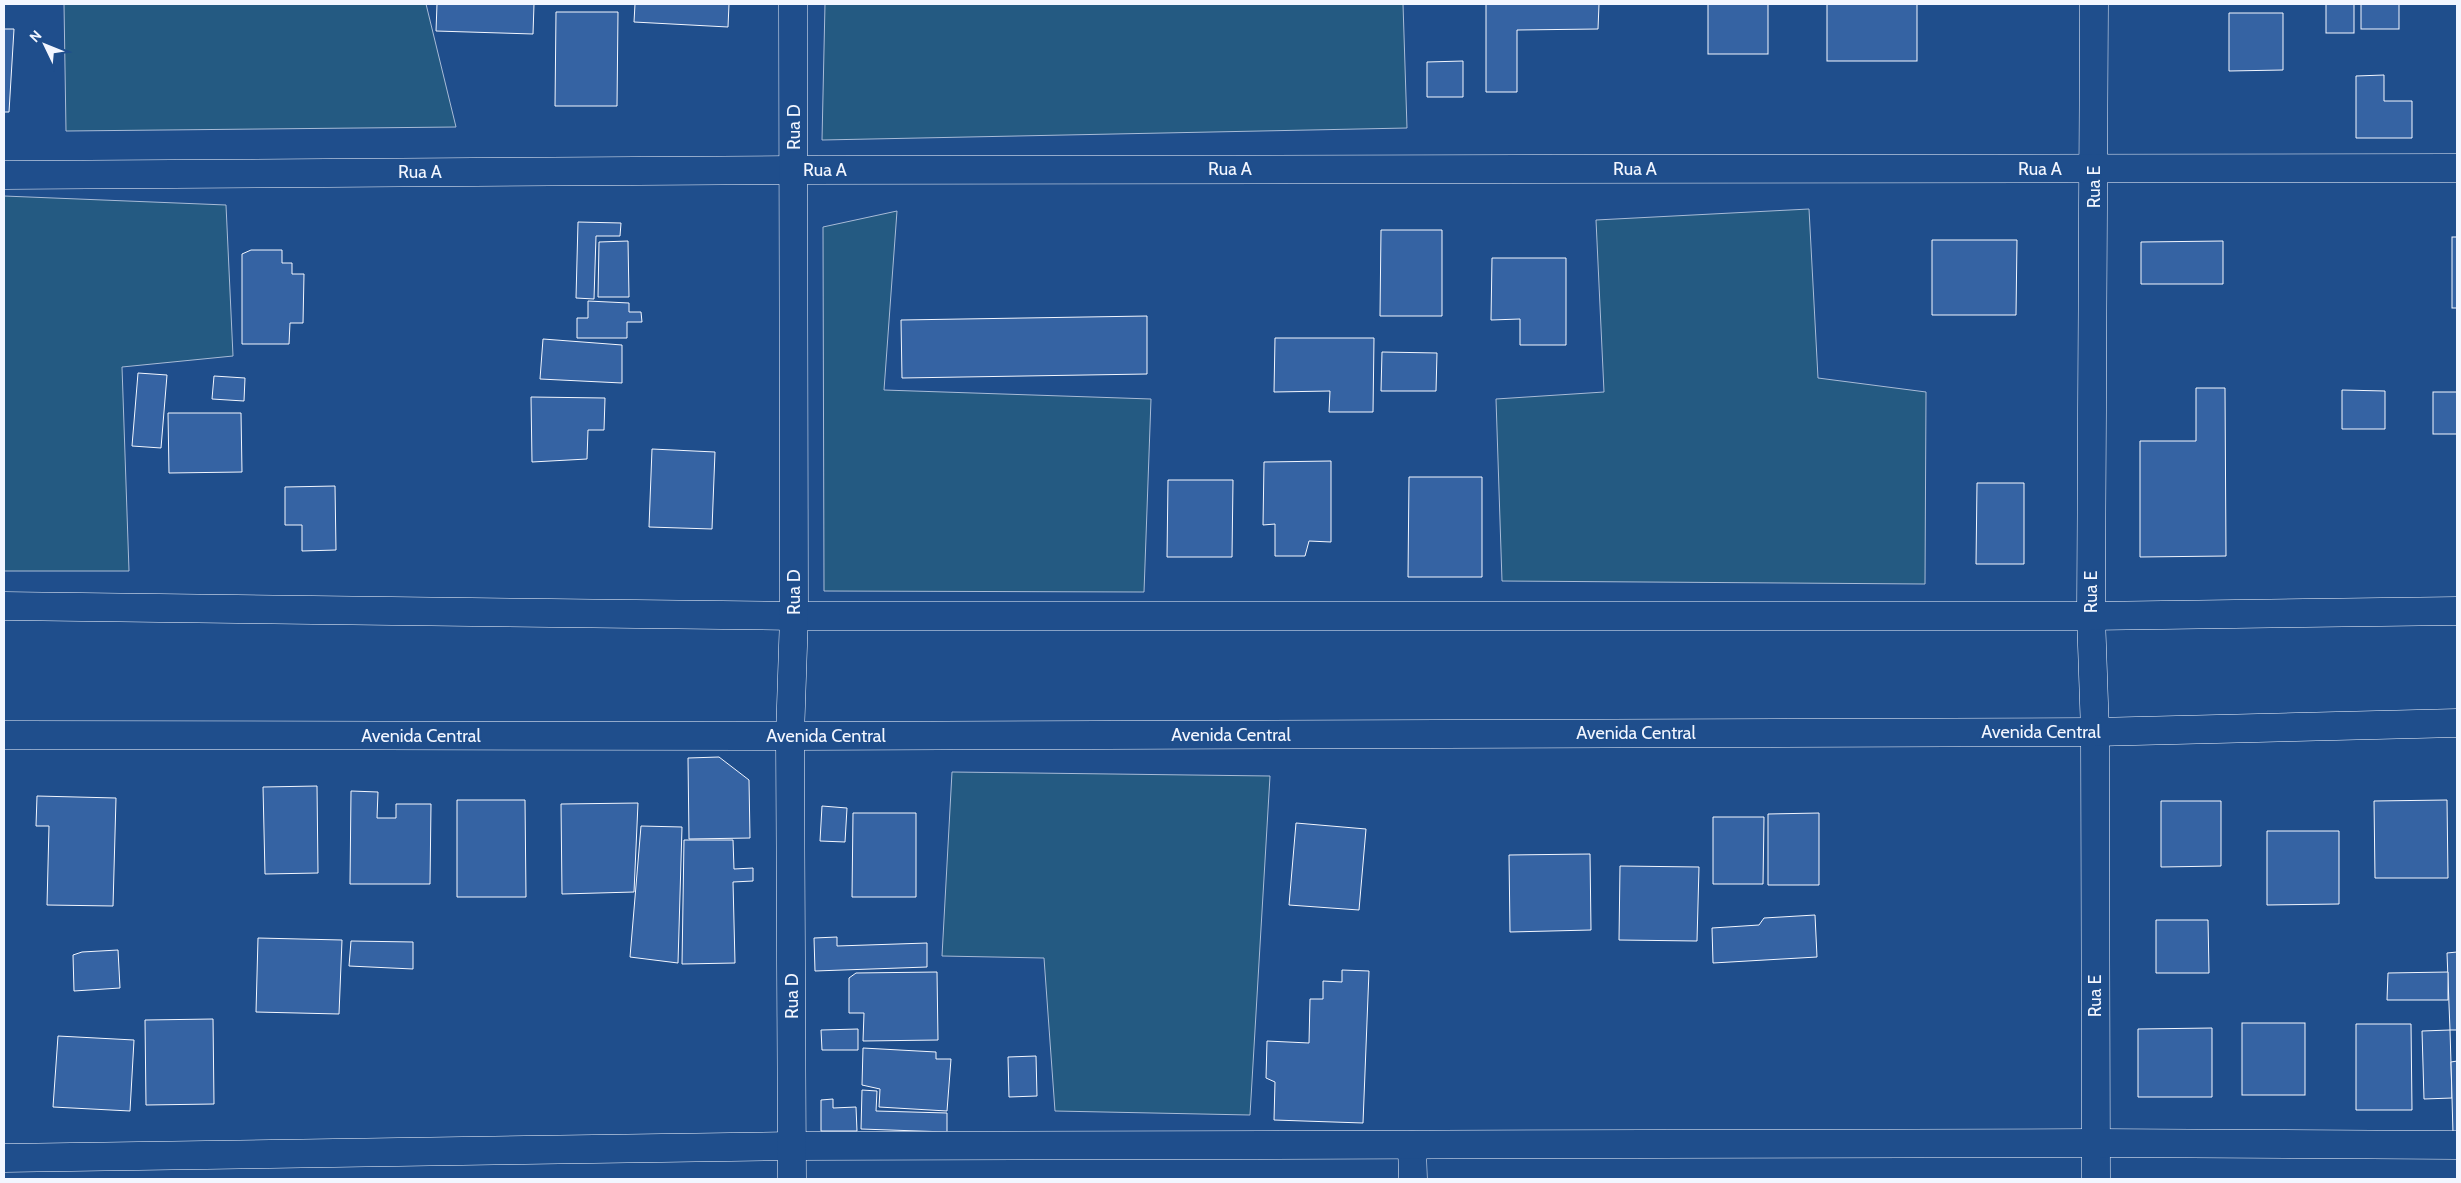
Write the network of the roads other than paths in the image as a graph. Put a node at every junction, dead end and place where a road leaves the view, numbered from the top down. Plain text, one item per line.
1 (793, 4) edge
2 (2094, 4) edge
3 (2457, 168) edge
4 (2094, 169) junction
5 (794, 170) junction
6 (4, 175) edge
7 (4, 606) edge
8 (2457, 611) edge
9 (794, 616) junction
10 (2091, 616) junction
11 (2457, 723) edge
12 (2095, 732) junction
13 (4, 735) edge
14 (790, 736) junction
15 (2096, 1143) junction
16 (1412, 1145) junction
17 (2457, 1145) edge
18 (792, 1146) junction
19 (4, 1158) edge
20 (792, 1179) edge
21 (1414, 1179) edge
22 (2096, 1179) edge

1 - 5 street, Rua D
2 - 4 street, Rua E
3 - 4 street, Rua A
4 - 5 street, Rua A
4 - 10 street, Rua E
5 - 6 street, Rua A
5 - 9 street, Rua D
7 - 9 street
8 - 10 street
9 - 10 street
9 - 14 street, Rua D
10 - 12 street, Rua E
11 - 12 street, Avenida Central
12 - 14 street, Avenida Central
12 - 15 street, Rua E
13 - 14 street, Avenida Central
14 - 18 street, Rua D
15 - 16 street
15 - 17 street
15 - 22 street, Rua E
16 - 18 street
16 - 21 street
18 - 19 street
18 - 20 street, Rua D

